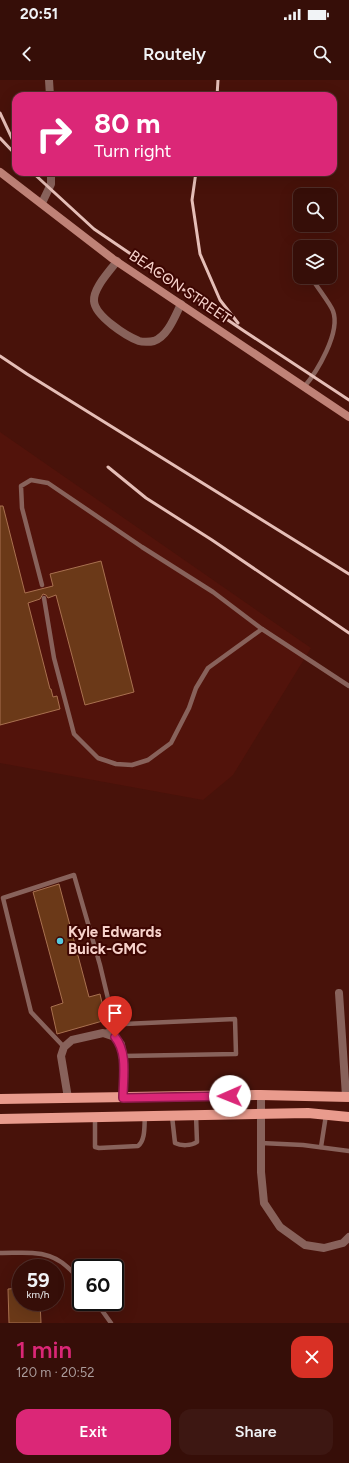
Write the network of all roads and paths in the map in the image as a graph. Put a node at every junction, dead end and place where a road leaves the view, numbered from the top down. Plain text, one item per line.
1 (49, 80) edge
2 (50, 92) edge
3 (0, 172) edge
4 (51, 176) edge
5 (42, 203) junction
6 (117, 261) junction
7 (316, 284) edge
8 (181, 304) junction
9 (304, 387) junction
10 (349, 417) edge
11 (42, 585) dead end
12 (44, 598) dead end
13 (262, 630) junction
14 (349, 686) edge
15 (339, 993) dead end
16 (115, 1028) junction
17 (103, 1033) junction
18 (64, 1047) junction
19 (123, 1056) junction
20 (261, 1095) junction
21 (347, 1096) edge
22 (68, 1098) junction
23 (123, 1098) junction
24 (0, 1100) edge
25 (261, 1113) junction
26 (172, 1115) junction
27 (196, 1115) junction
28 (326, 1115) junction
29 (145, 1116) junction
30 (95, 1117) junction
31 (349, 1117) edge
32 (0, 1119) edge
33 (261, 1143) junction
34 (321, 1147) junction
35 (349, 1151) edge
36 (349, 1237) edge
37 (0, 1253) edge
38 (72, 1272) edge
39 (102, 1311) edge
40 (111, 1323) edge

1 - 2 street
3 - 5 street, BEACON STREET
4 - 5 street
5 - 6 street, BEACON STREET
6 - 8 street, BEACON STREET
6 - 8 street
7 - 9 lane
8 - 9 street, BEACON STREET
9 - 10 street, BEACON STREET
11 - 13 lane
12 - 13 lane
13 - 14 lane
15 - 21 street
16 - 17 lane
16 - 18 lane
16 - 19 lane
17 - 18 street
17 - 19 street
18 - 22 street
19 - 23 street
20 - 21 main road
20 - 23 main road
20 - 25 street
22 - 23 main road
22 - 24 main road
25 - 27 main road
25 - 28 main road
25 - 33 street
26 - 27 main road
26 - 27 lane
26 - 29 main road
28 - 31 main road
28 - 34 lane
29 - 30 main road
29 - 30 lane
30 - 32 main road
33 - 34 lane
33 - 36 street
34 - 35 lane
37 - 38 lane
39 - 40 lane

